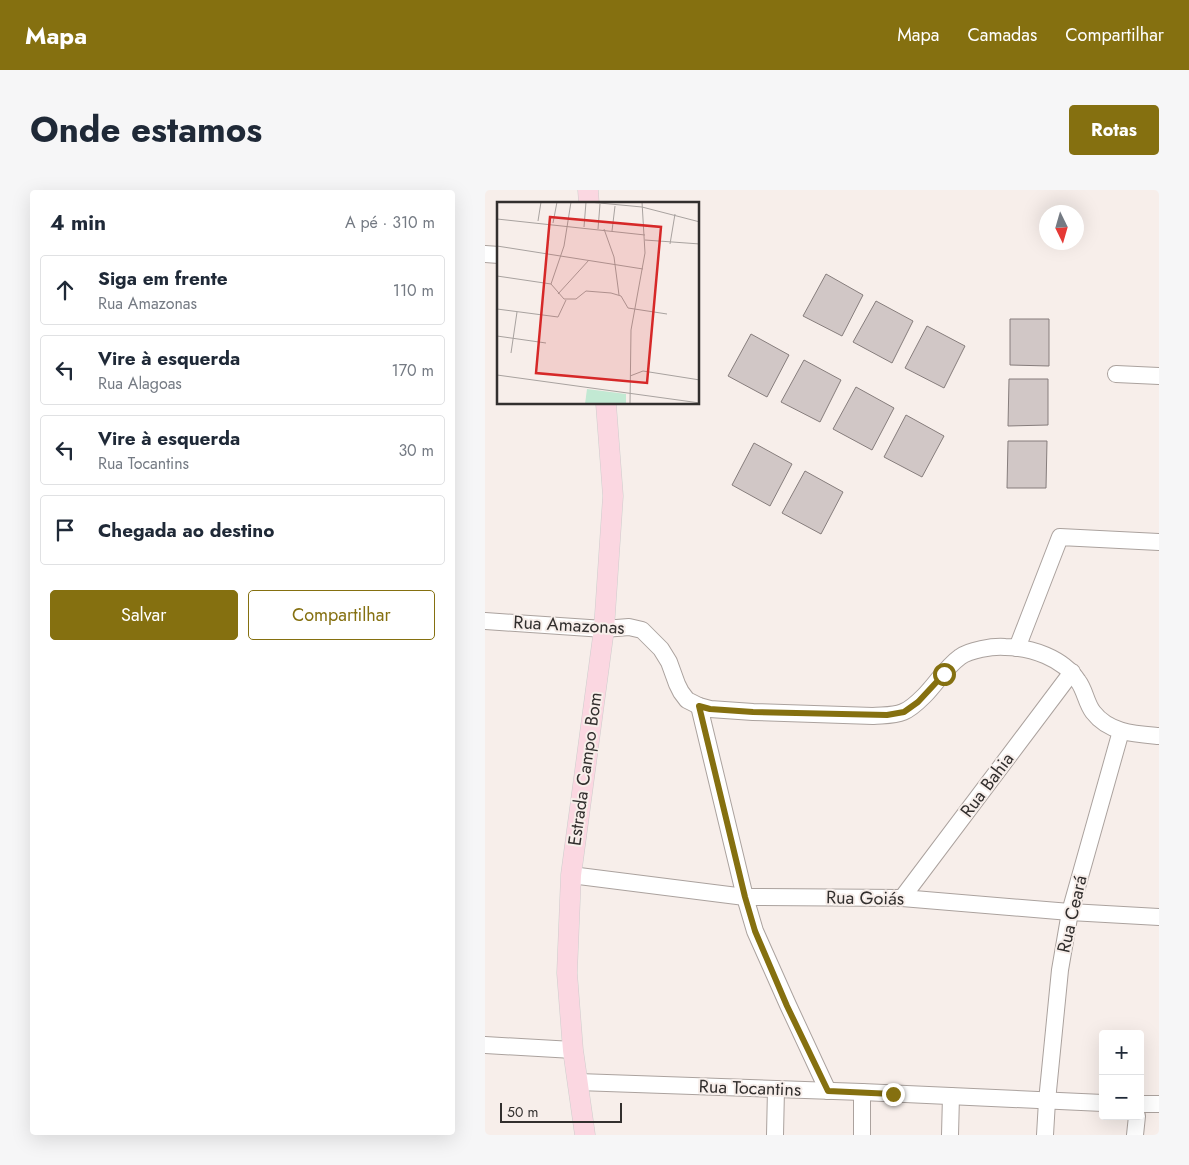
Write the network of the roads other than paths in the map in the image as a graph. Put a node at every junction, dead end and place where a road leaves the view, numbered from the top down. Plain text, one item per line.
1 (1116, 374) dead end
2 (1159, 376) edge
3 (605, 405) edge
4 (1159, 542) edge
5 (485, 621) edge
6 (604, 629) junction
7 (1017, 648) junction
8 (1072, 672) junction
9 (699, 706) junction
10 (1121, 731) junction
11 (1159, 736) edge
12 (571, 875) junction
13 (745, 897) junction
14 (902, 898) junction
15 (1070, 912) junction
16 (1159, 916) edge
17 (485, 1045) edge
18 (573, 1050) junction
19 (578, 1082) junction
20 (775, 1089) junction
21 (828, 1091) junction
22 (862, 1092) junction
23 (951, 1096) junction
24 (1047, 1101) junction
25 (1099, 1103) edge
26 (1144, 1104) edge
27 (1159, 1104) edge
28 (1137, 1120) edge
29 (585, 1135) edge
30 (775, 1135) edge
31 (862, 1135) edge
32 (950, 1135) edge
33 (1045, 1135) edge
34 (1135, 1135) edge

1 - 2 street
3 - 6 main road, Estrada Campo Bom
4 - 7 street
5 - 6 street, Rua Amazonas
6 - 9 street, Rua Amazonas
6 - 12 main road, Estrada Campo Bom
7 - 8 street
7 - 9 street
8 - 10 street
8 - 14 street, Rua Bahia
9 - 13 street
10 - 11 street
10 - 15 street, Rua Ceará
12 - 13 street, Rua Goiás
12 - 18 main road, Estrada Campo Bom
13 - 14 street, Rua Goiás
13 - 21 street
14 - 15 street, Rua Goiás
15 - 16 street, Rua Goiás
15 - 24 street, Rua Ceará
17 - 18 street
18 - 19 main road, Estrada Campo Bom
19 - 20 street, Rua Tocantins
19 - 29 main road, Estrada Campo Bom
20 - 21 street, Rua Tocantins
20 - 30 street
21 - 22 street, Rua Tocantins
22 - 23 street, Rua Tocantins
22 - 31 street
23 - 24 street, Rua Tocantins
23 - 32 street
24 - 25 street, Rua Tocantins
24 - 33 street, Rua Ceará
26 - 27 street
28 - 34 street

